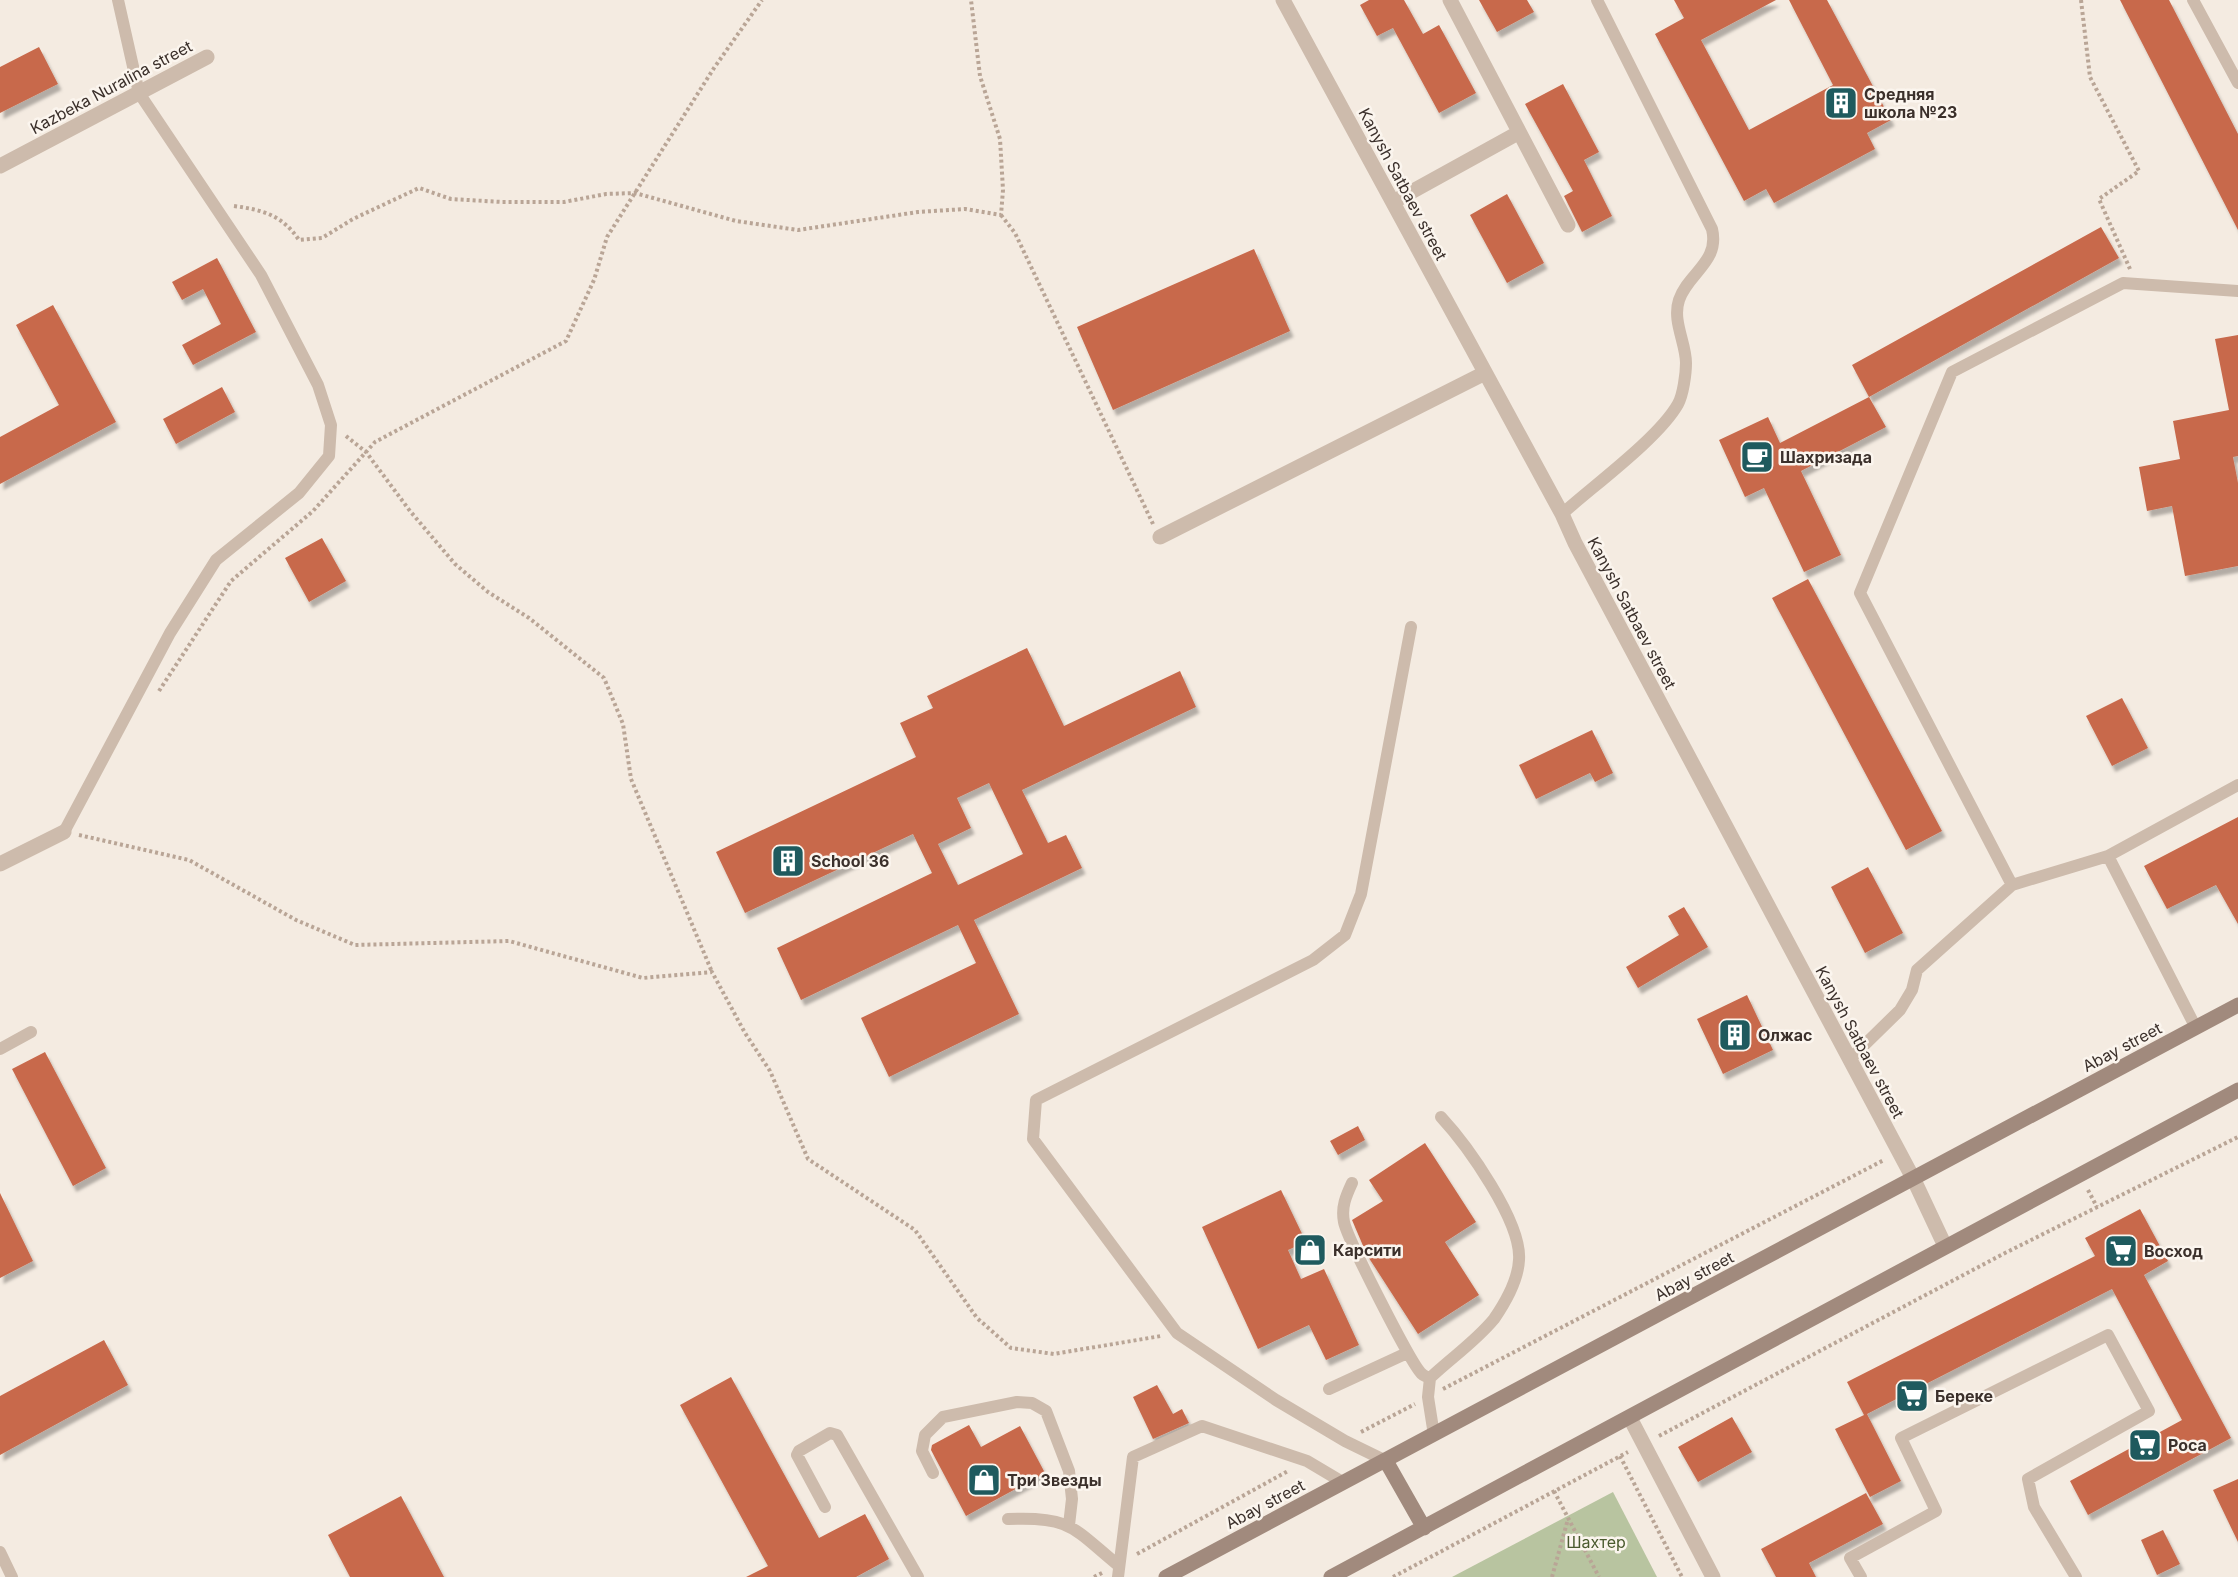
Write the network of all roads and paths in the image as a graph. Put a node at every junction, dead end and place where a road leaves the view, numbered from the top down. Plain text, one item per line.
1 (118, 0) edge
2 (762, 0) edge
3 (970, 0) edge
4 (1283, 0) edge
5 (1450, 0) edge
6 (1597, 0) edge
7 (2081, 0) edge
8 (2193, 0) edge
9 (207, 57) dead end
10 (2238, 83) edge
11 (139, 93) junction
12 (1518, 133) junction
13 (0, 166) edge
14 (634, 193) junction
15 (1393, 202) junction
16 (212, 203) junction
17 (1001, 215) junction
18 (1568, 225) dead end
19 (2136, 283) junction
20 (2238, 291) edge
21 (1485, 373) junction
22 (331, 425) junction
23 (366, 452) junction
24 (1562, 514) junction
25 (1160, 537) joint
26 (1411, 627) dead end
27 (153, 700) dead end
28 (2238, 785) edge
29 (64, 832) junction
30 (2108, 856) junction
31 (0, 864) edge
32 (2012, 885) junction
33 (712, 972) junction
34 (2238, 1005) edge
35 (2196, 1028) junction
36 (31, 1032) dead end
37 (0, 1049) edge
38 (1849, 1060) junction
39 (2238, 1090) edge
40 (1441, 1117) dead end
41 (2238, 1137) edge
42 (1899, 1152) junction
43 (1914, 1180) junction
44 (1352, 1183) dead end
45 (1945, 1246) junction
46 (1177, 1333) junction
47 (1407, 1353) junction
48 (1430, 1378) junction
49 (1329, 1389) dead end
50 (1428, 1397) junction
51 (1630, 1418) junction
52 (1434, 1435) junction
53 (1345, 1441) junction
54 (1643, 1444) junction
55 (1620, 1456) junction
56 (1307, 1461) junction
57 (1386, 1461) junction
58 (933, 1473) dead end
59 (1344, 1483) junction
60 (1554, 1491) junction
61 (825, 1507) dead end
62 (1568, 1518) junction
63 (1008, 1519) dead end
64 (1069, 1525) junction
65 (1424, 1528) junction
66 (0, 1552) edge
67 (1118, 1571) edge
68 (12, 1577) edge
69 (918, 1577) edge
70 (1094, 1577) edge
71 (1166, 1577) edge
72 (1331, 1577) edge
73 (1393, 1577) edge
74 (1552, 1577) edge
75 (1599, 1577) edge
76 (1682, 1577) edge
77 (1713, 1577) edge
78 (1861, 1577) edge
79 (2076, 1577) edge

1 - 11 lane
2 - 14 path
3 - 17 path
4 - 15 street, Kanysh Satbaev street
5 - 12 street
6 - 24 lane
7 - 19 path
8 - 10 lane
9 - 11 street, Kazbeka Nuralina street
11 - 13 street, Kazbeka Nuralina street
11 - 16 lane
12 - 15 street
12 - 18 street
14 - 16 path
14 - 17 path
14 - 23 path
15 - 21 street, Kanysh Satbaev street
16 - 22 lane
17 - 25 path
19 - 20 lane
19 - 32 lane
21 - 24 street, Kanysh Satbaev street
21 - 25 street
22 - 23 path
22 - 29 lane
23 - 27 path
23 - 33 path
24 - 38 street, Kanysh Satbaev street
26 - 46 lane
28 - 30 lane
29 - 31 street
29 - 33 path
30 - 32 lane
30 - 35 lane
32 - 38 lane
33 - 46 path
34 - 35 main road, Abay street
35 - 43 main road, Abay street
36 - 37 lane
38 - 42 street, Kanysh Satbaev street
39 - 45 main road
40 - 48 lane
41 - 54 path
42 - 43 street, Kanysh Satbaev street
42 - 50 path
43 - 45 street, Kanysh Satbaev street
43 - 52 main road, Abay street
44 - 47 lane
45 - 51 main road
46 - 53 lane
47 - 48 lane
47 - 49 lane
48 - 50 lane
50 - 52 lane
50 - 53 path
51 - 54 street
51 - 65 main road
52 - 57 main road, Abay street
53 - 57 lane
54 - 55 path
54 - 77 street
55 - 60 path
55 - 76 path
56 - 59 lane
56 - 67 path
56 - 67 lane
57 - 59 main road, Abay street
57 - 65 main road
58 - 64 lane
59 - 71 main road, Abay street
60 - 62 path
60 - 73 path
61 - 69 lane
62 - 74 path
62 - 75 path
63 - 64 lane
64 - 67 lane
65 - 72 main road
66 - 68 lane
67 - 70 path
78 - 79 lane

